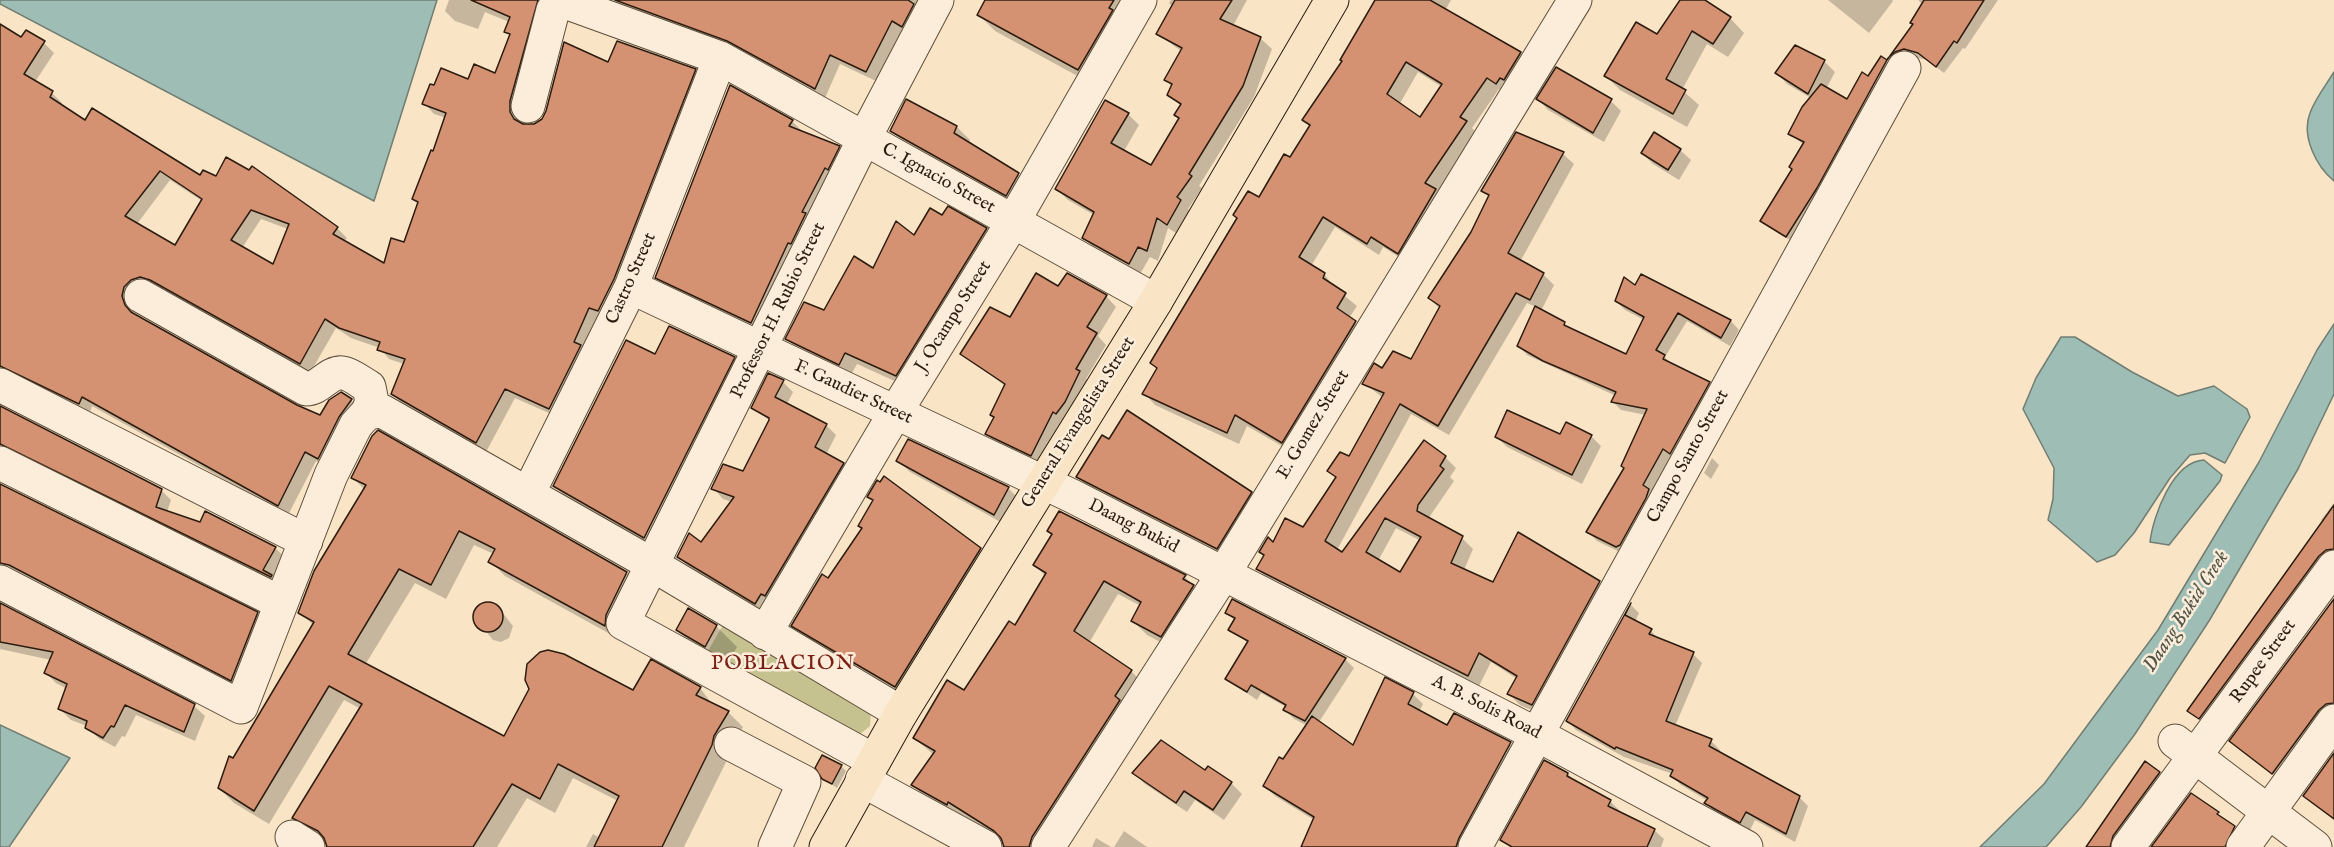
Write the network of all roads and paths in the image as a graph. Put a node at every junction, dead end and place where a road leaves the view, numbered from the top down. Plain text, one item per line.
1 (937, 0) edge
2 (1140, 0) edge
3 (1332, 0) edge
4 (1575, 0) edge
5 (720, 58) junction
6 (1904, 68) dead end
7 (528, 106) dead end
8 (864, 139) junction
9 (1014, 220) junction
10 (631, 287) junction
11 (141, 296) dead end
12 (1156, 302) junction
13 (761, 350) junction
14 (0, 385) edge
15 (367, 413) junction
16 (895, 413) junction
17 (0, 463) edge
18 (1042, 482) junction
19 (528, 494) junction
20 (306, 541) junction
21 (653, 564) junction
22 (2334, 567) edge
23 (1224, 573) junction
24 (0, 582) edge
25 (281, 603) junction
26 (765, 633) junction
27 (901, 713) junction
28 (2334, 721) edge
29 (1536, 734) junction
30 (731, 744) dead end
31 (2185, 749) junction
32 (867, 770) junction
33 (2268, 812) junction
34 (775, 847) edge
35 (826, 847) edge
36 (985, 847) edge
37 (1048, 847) edge
38 (1475, 847) edge
39 (1746, 847) edge
40 (2128, 847) edge
41 (2243, 847) edge
42 (2315, 847) edge

1 - 8 street, Professor H. Rubio Street
2 - 9 street, J. Ocampo Street
3 - 12 main road, General Evangelista Street
4 - 23 street, E. Gomez Street
5 - 7 street, C. Ignacio Street
5 - 8 street, C. Ignacio Street
5 - 10 street, Castro Street
6 - 29 street, Campo Santo Street
8 - 9 street, C. Ignacio Street
8 - 13 street, Professor H. Rubio Street
9 - 12 street, C. Ignacio Street
9 - 16 street, J. Ocampo Street
10 - 13 street, F. Gaudier Street
10 - 19 street, Castro Street
11 - 15 street
12 - 18 main road, General Evangelista Street
13 - 16 street, F. Gaudier Street
13 - 21 street, Professor H. Rubio Street
14 - 20 street
15 - 19 street
15 - 20 street
16 - 18 street, F. Gaudier Street
16 - 26 street, J. Ocampo Street
17 - 25 street
18 - 23 street, Daang Bukid
18 - 27 main road, General Evangelista Street
19 - 21 street
20 - 25 street
21 - 26 street
21 - 32 street, Professor H. Rubio Street
22 - 31 street, Rupee Street
23 - 29 street, A. B. Solis Road
23 - 37 street, E. Gomez Street
24 - 25 street
26 - 27 street
27 - 32 main road, General Evangelista Street
28 - 33 street
29 - 38 street, Campo Santo Street
29 - 39 street, A. B. Solis Road
30 - 34 street
31 - 33 street
31 - 40 street, Rupee Street
32 - 35 main road, General Evangelista Street
32 - 36 street
33 - 41 street
33 - 42 street

